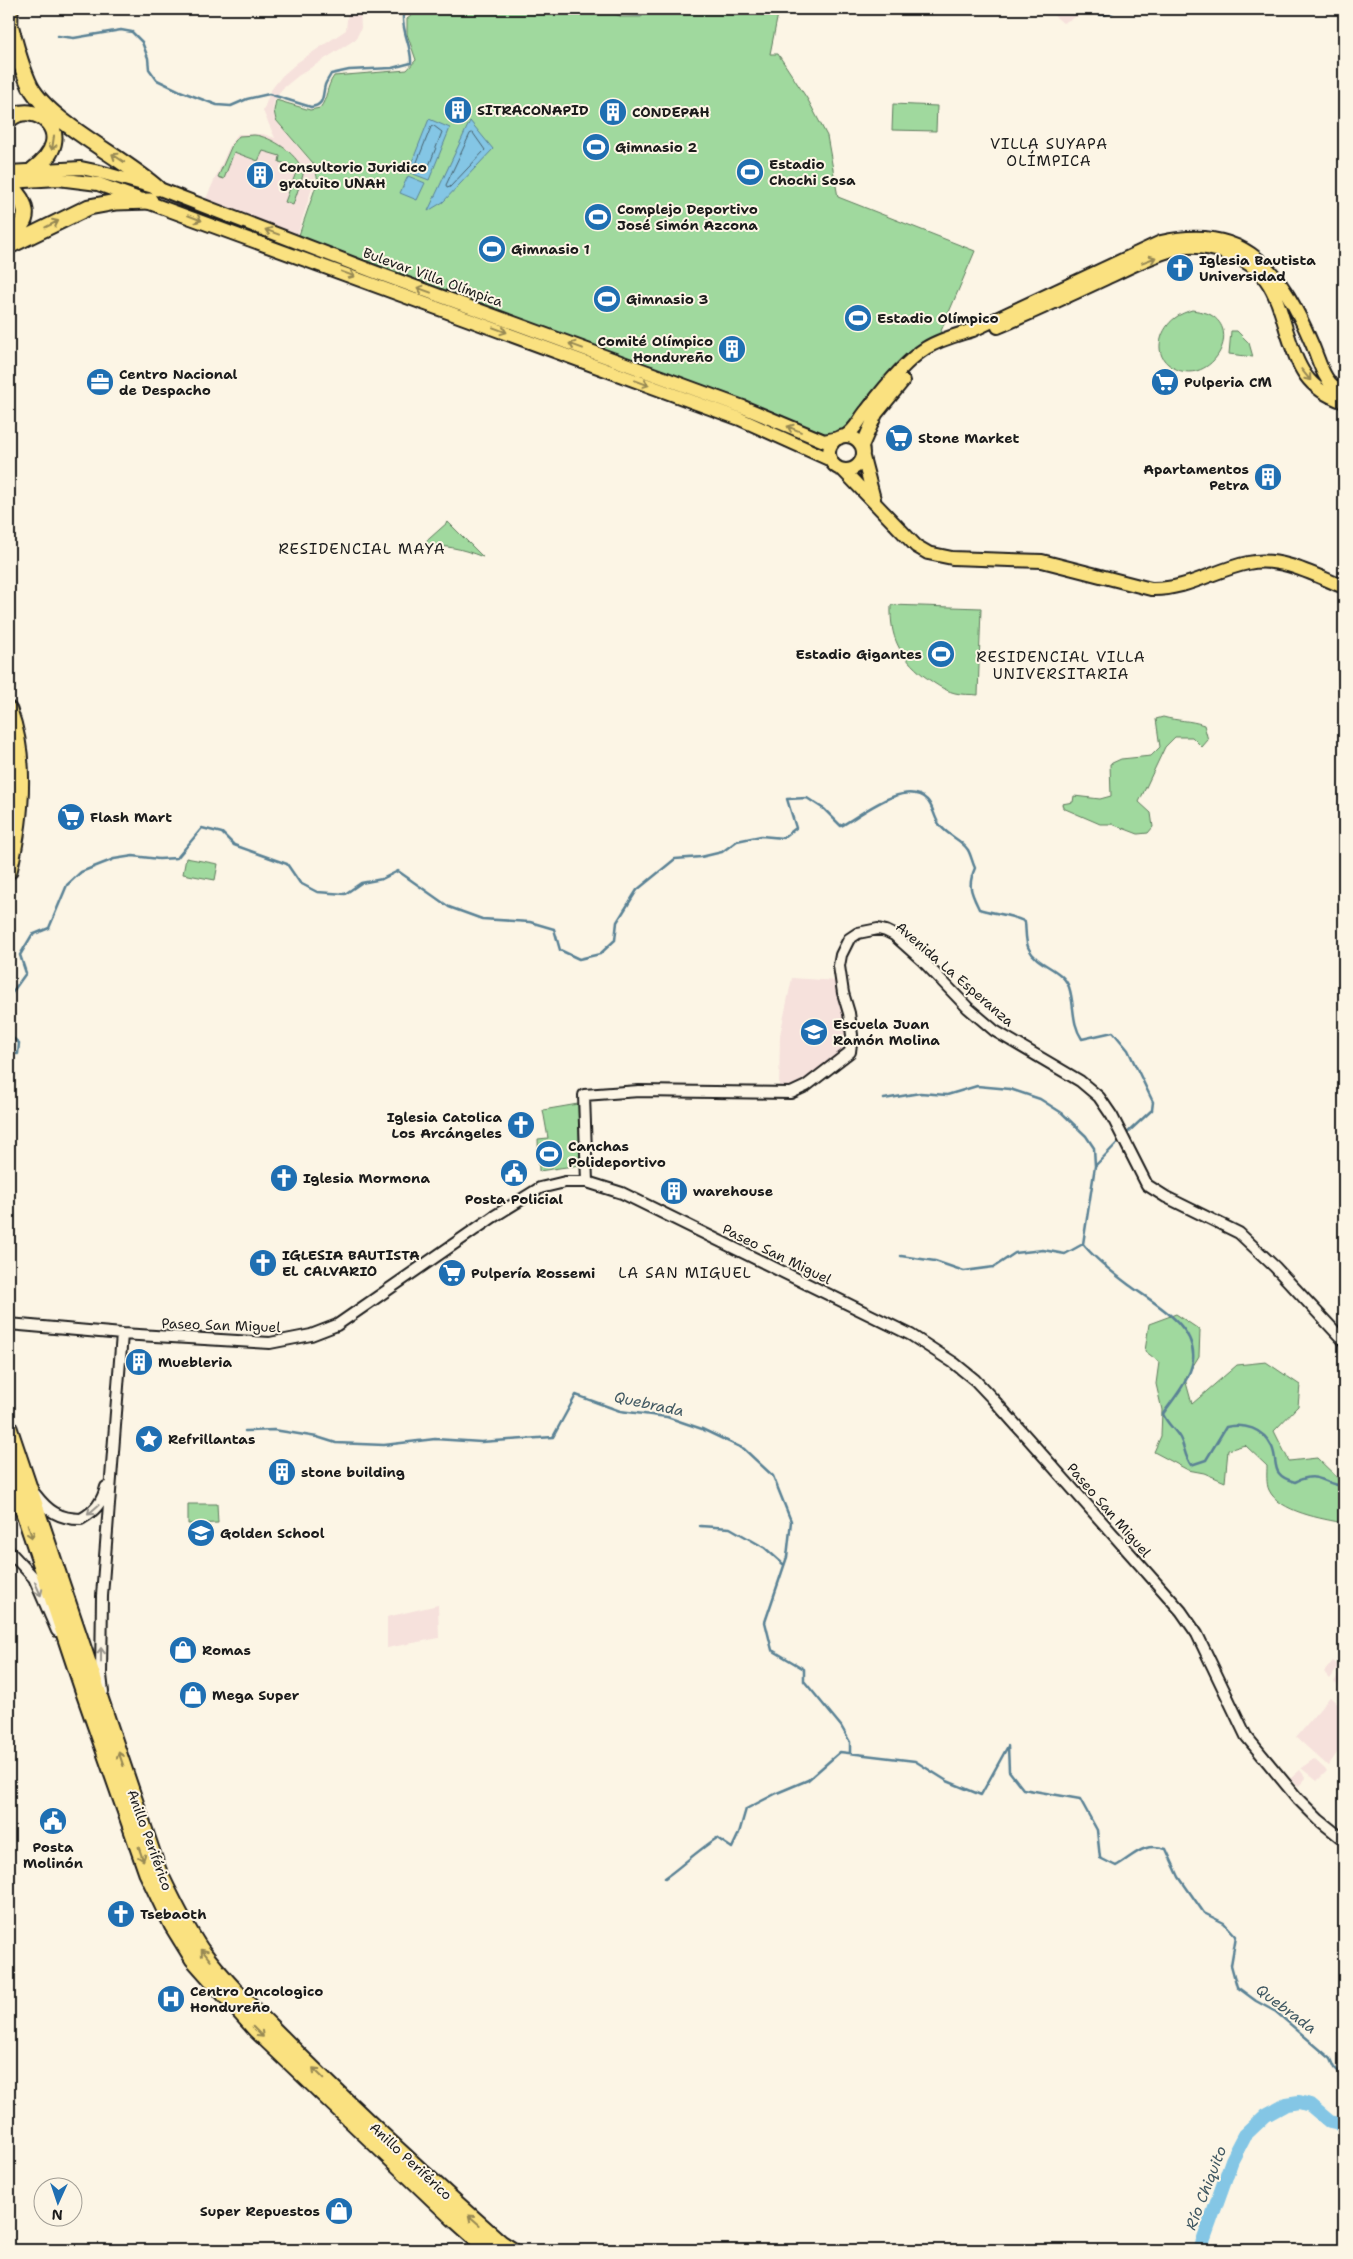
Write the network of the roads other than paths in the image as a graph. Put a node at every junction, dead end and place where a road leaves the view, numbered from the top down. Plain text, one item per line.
1 (10, 9) edge
2 (11, 28) junction
3 (9, 65) edge
4 (9, 120) edge
5 (33, 170) junction
6 (9, 172) edge
7 (9, 184) edge
8 (153, 195) junction
9 (9, 234) edge
10 (9, 246) edge
11 (1304, 325) junction
12 (1288, 334) junction
13 (1314, 348) junction
14 (1344, 394) edge
15 (1344, 402) edge
16 (862, 416) junction
17 (842, 437) junction
18 (816, 438) junction
19 (862, 451) junction
20 (831, 460) junction
21 (843, 470) junction
22 (875, 501) junction
23 (1344, 587) edge
24 (9, 710) edge
25 (9, 871) edge
26 (587, 1182) junction
27 (9, 1324) edge
28 (122, 1334) junction
29 (1344, 1341) edge
30 (9, 1428) edge
31 (112, 1467) junction
32 (9, 1468) edge
33 (27, 1482) junction
34 (9, 1551) edge
35 (84, 1693) junction
36 (107, 1720) junction
37 (1344, 1840) edge
38 (490, 2250) edge
39 (512, 2250) edge

1 - 2 highway
2 - 3 highway
8 -> 2 highway
4 -> 5 highway
5 - 6 main road, Bulevar Villa Olímpica
5 - 8 main road, Bulevar Villa Olímpica
7 - 8 main road, Bulevar Villa Olímpica
7 - 9 highway
10 -> 8 highway
18 -> 8 main road, Bulevar Villa Olímpica
8 -> 20 main road, Bulevar Villa Olímpica
11 - 12 main road
11 - 13 main road
11 - 16 main road
12 - 13 main road
12 -> 15 main road
19 -> 12 main road
13 - 14 main road
16 - 17 main road
16 - 18 main road
17 - 18 main road, Bulevar Villa Olímpica
17 - 19 main road
17 - 20 main road
19 - 21 main road
19 - 22 main road
20 - 21 main road
21 - 22 main road
22 - 23 main road
24 - 25 highway
26 - 28 street, Paseo San Miguel
26 - 29 street, Avenida La Esperanza
26 - 37 street, Paseo San Miguel
27 - 28 street, Paseo San Miguel
28 - 31 street
30 - 33 highway, Anillo Periférico
31 -> 33 street
36 -> 31 street
32 -> 35 highway, Anillo Periférico
33 - 36 highway, Anillo Periférico
34 -> 35 street
35 -> 38 highway, Anillo Periférico
39 -> 36 highway, Anillo Periférico

